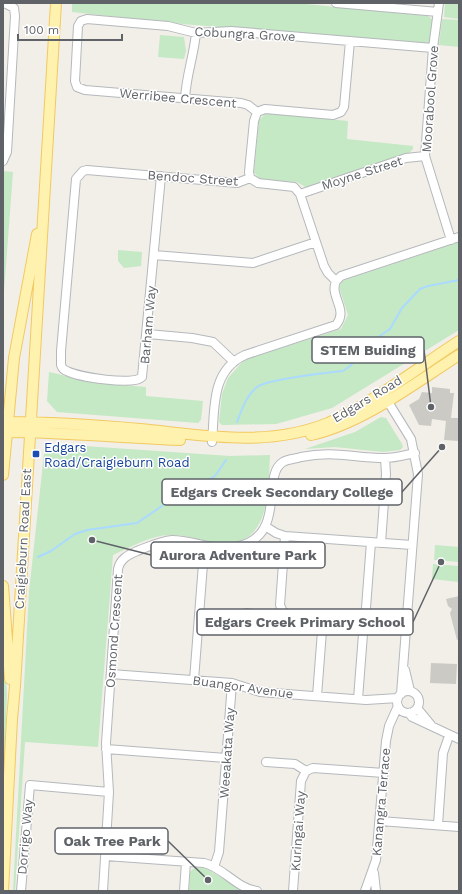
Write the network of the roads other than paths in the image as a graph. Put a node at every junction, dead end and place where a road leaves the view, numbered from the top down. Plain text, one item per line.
1 (4, 3) edge
2 (56, 3) edge
3 (336, 3) edge
4 (439, 3) edge
5 (438, 12) junction
6 (196, 32) junction
7 (350, 41) junction
8 (433, 48) junction
9 (82, 90) joint
10 (185, 99) junction
11 (257, 112) junction
12 (425, 156) junction
13 (3, 161) edge
14 (87, 170) joint
15 (161, 176) junction
16 (250, 178) junction
17 (44, 192) junction
18 (300, 194) junction
19 (455, 239) edge
20 (316, 242) junction
21 (154, 255) junction
22 (336, 280) junction
23 (148, 334) junction
24 (459, 341) edge
25 (459, 355) edge
26 (234, 362) junction
27 (385, 396) junction
28 (5, 427) edge
29 (30, 427) junction
30 (212, 440) junction
31 (415, 453) junction
32 (384, 458) junction
33 (3, 475) edge
34 (265, 526) junction
35 (285, 536) junction
36 (371, 542) junction
37 (381, 543) junction
38 (412, 545) junction
39 (207, 546) junction
40 (3, 586) edge
41 (283, 612) junction
42 (246, 613) dead end
43 (323, 618) junction
44 (365, 621) junction
45 (407, 624) junction
46 (404, 657) junction
47 (111, 674) junction
48 (194, 680) junction
49 (232, 683) junction
50 (410, 691) junction
51 (316, 696) junction
52 (358, 699) junction
53 (399, 700) junction
54 (418, 708) junction
55 (408, 713) junction
56 (12, 719) junction
57 (433, 727) junction
58 (388, 733) junction
59 (449, 736) junction
60 (459, 739) edge
61 (106, 750) junction
62 (226, 758) junction
63 (266, 762) dead end
64 (306, 771) junction
65 (384, 773) junction
66 (109, 792) junction
67 (380, 821) junction
68 (438, 825) junction
69 (459, 827) edge
70 (106, 856) junction
71 (186, 862) junction
72 (214, 866) junction
73 (374, 870) junction
74 (241, 888) edge
75 (3, 891) edge
76 (21, 891) edge
77 (103, 891) edge
78 (184, 891) edge
79 (257, 891) edge
80 (293, 891) edge
81 (365, 891) edge
82 (373, 891) edge
83 (376, 891) edge

1 - 13 street
2 - 17 main road, Craigieburn Road East
3 - 5 street
4 - 5 street, Moorabool Grove
5 - 8 street, Moorabool Grove
6 - 7 street, Cobungra Grove
6 - 9 street, Cobungra Grove
6 - 10 street
7 - 8 street, Cobungra Grove
7 - 11 street
8 - 12 street, Moorabool Grove
9 - 10 street, Werribee Crescent
10 - 11 street, Werribee Crescent
11 - 16 street
12 - 18 street, Moyne Street
12 - 19 street, Moorabool Grove
14 - 15 street, Bendoc Street
14 - 23 street, Barham Way
15 - 16 street, Bendoc Street
15 - 21 street, Barham Way
16 - 18 street, Bendoc Street
17 - 28 main road, Craigieburn Road East
17 - 29 main road, Craigieburn Road East
18 - 20 street
19 - 22 street
20 - 21 street
20 - 22 street
21 - 23 street, Barham Way
22 - 26 street
23 - 26 street
24 - 27 main road, Edgars Road
25 - 27 main road, Edgars Road
26 - 30 street
27 - 30 main road, Edgars Road
27 - 31 street
28 - 29 main road, Edgars Road
28 - 33 main road, Craigieburn Road East
29 - 30 main road, Edgars Road
29 - 56 main road, Craigieburn Road East
31 - 32 street, Osmond Crescent
31 - 38 street
32 - 34 street, Osmond Crescent
32 - 37 street
34 - 35 street
34 - 39 street, Osmond Crescent
35 - 36 street
35 - 41 street
36 - 37 street
36 - 44 street
37 - 38 street
38 - 45 street
39 - 47 street, Osmond Crescent
39 - 48 street
40 - 56 main road, Craigieburn Road East
41 - 42 street
41 - 43 street
43 - 44 street
43 - 51 street
44 - 45 street
44 - 52 street
45 - 46 street
46 - 50 street
46 - 53 street, Kanangra Terrace
47 - 48 street, Buangor Avenue
47 - 61 street, Osmond Crescent
48 - 49 street, Buangor Avenue
49 - 51 street, Buangor Avenue
49 - 62 street, Weeakata Way
50 - 53 street
50 - 54 street
51 - 52 street, Buangor Avenue
52 - 53 street, Buangor Avenue
53 - 55 street
53 - 58 street, Kanangra Terrace
54 - 55 street
54 - 57 street
55 - 57 street
55 - 58 street, Kanangra Terrace
56 - 75 main road, Craigieburn Road East
57 - 59 street
58 - 65 street, Kanangra Terrace
59 - 60 street
59 - 68 street
61 - 62 street
61 - 66 street
62 - 72 street, Weeakata Way
63 - 64 street
64 - 65 street
64 - 80 street, Kuringai Way
65 - 67 street, Kanangra Terrace
66 - 70 street
66 - 76 street, Dorrigo Way
67 - 68 street
67 - 73 street, Kanangra Terrace
68 - 69 street
70 - 71 street
70 - 77 street
71 - 72 street
71 - 78 street
72 - 74 street
73 - 81 street, Kanangra Terrace
73 - 83 street, Kanangra Terrace
74 - 79 street
81 - 82 street

